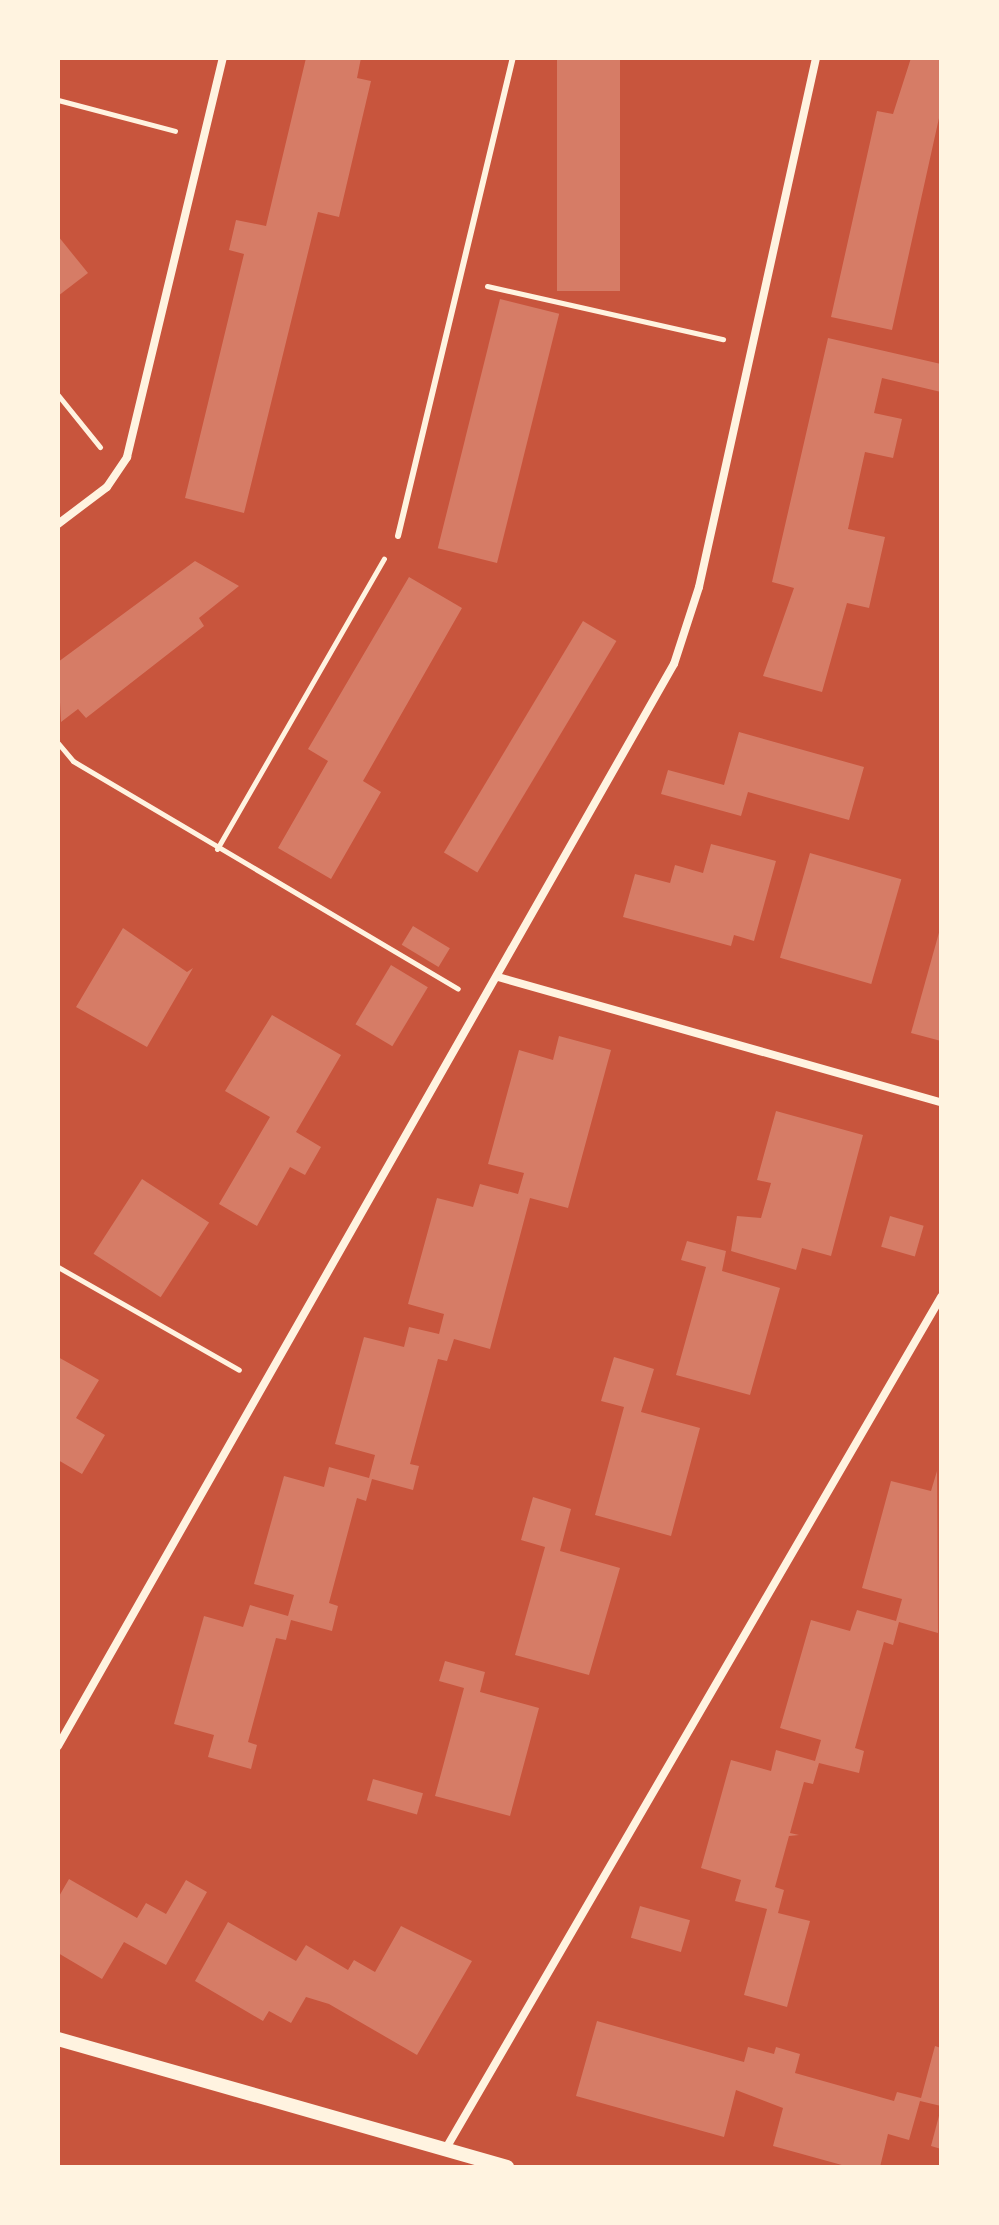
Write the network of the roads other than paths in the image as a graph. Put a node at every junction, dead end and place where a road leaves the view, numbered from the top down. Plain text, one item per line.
1 (223, 58) edge
2 (513, 58) edge
3 (816, 58) edge
4 (58, 524) edge
5 (398, 536) road end
6 (498, 977) junction
7 (941, 1102) edge
8 (941, 1297) edge
9 (58, 1746) edge
10 (58, 2039) edge
11 (444, 2151) junction
12 (507, 2167) edge

1 - 4 street
2 - 5 lane
3 - 6 street
6 - 7 street
6 - 9 street
8 - 11 street
10 - 11 street
11 - 12 street

